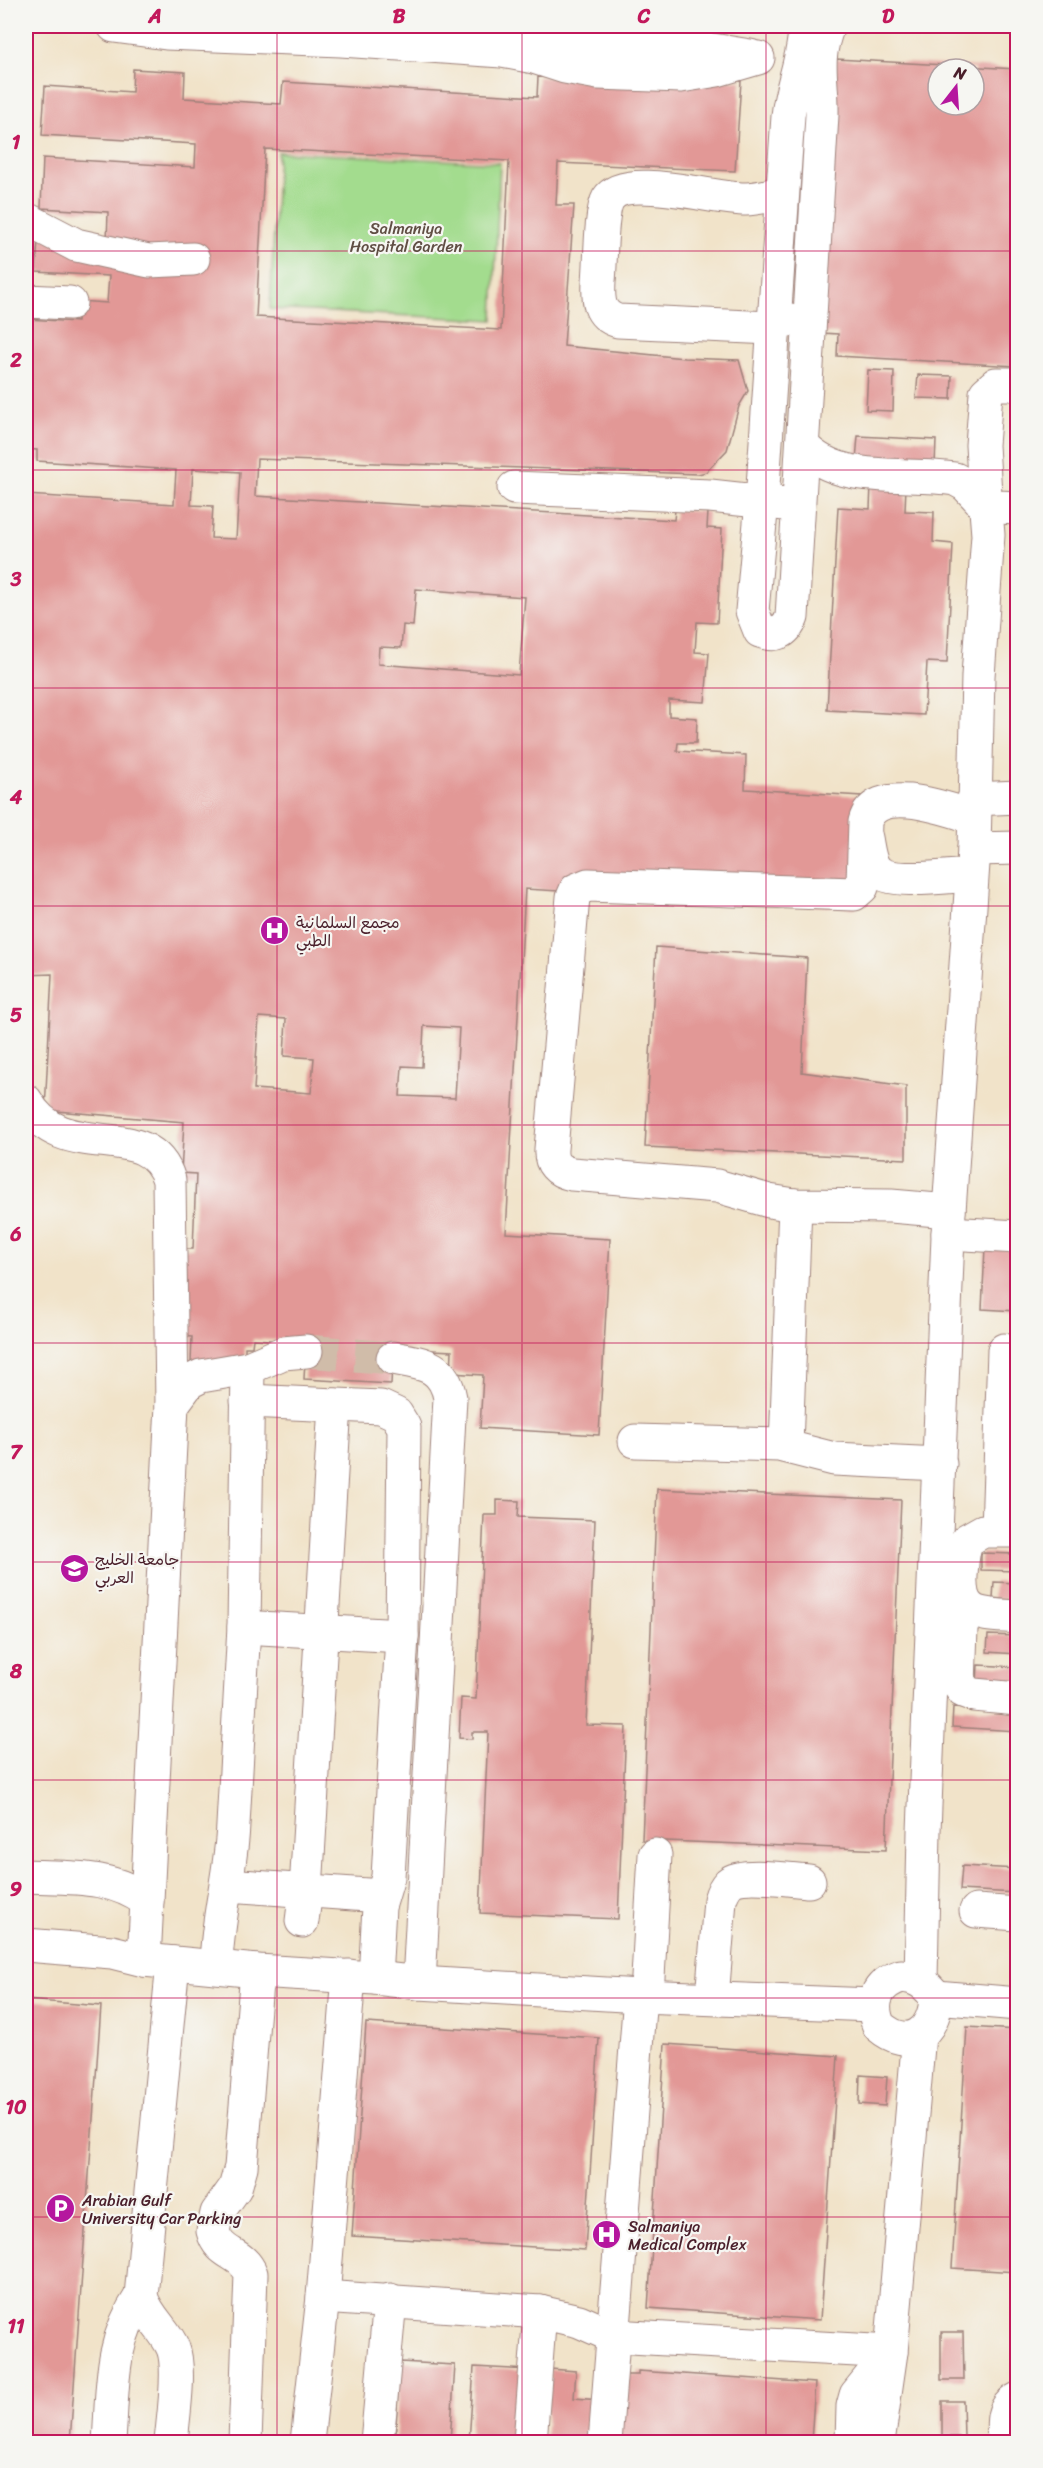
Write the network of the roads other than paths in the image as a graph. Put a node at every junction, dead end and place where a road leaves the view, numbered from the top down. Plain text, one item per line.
1 (114, 26) edge
2 (460, 26) edge
3 (805, 26) edge
4 (828, 26) edge
5 (758, 58) junction
6 (809, 61) junction
7 (782, 193) junction
8 (26, 219) edge
9 (193, 259) dead end
10 (26, 301) edge
11 (70, 303) dead end
12 (772, 340) junction
13 (808, 341) junction
14 (1017, 384) edge
15 (803, 446) junction
16 (514, 488) dead end
17 (762, 501) junction
18 (798, 507) junction
19 (1002, 509) edge
20 (1017, 797) edge
21 (865, 828) junction
22 (973, 835) junction
23 (1017, 848) edge
24 (26, 1101) edge
25 (795, 1205) junction
26 (949, 1222) junction
27 (1017, 1237) edge
28 (1004, 1350) dead end
29 (306, 1351) tunnel mouth
30 (393, 1358) tunnel mouth
31 (248, 1368) junction
32 (247, 1401) junction
33 (172, 1405) junction
34 (335, 1405) junction
35 (635, 1441) dead end
36 (786, 1446) junction
37 (940, 1464) junction
38 (1008, 1468) edge
39 (1008, 1531) edge
40 (962, 1600) junction
41 (1017, 1617) edge
42 (244, 1627) junction
43 (322, 1631) junction
44 (402, 1636) junction
45 (1017, 1699) edge
46 (655, 1855) dead end
47 (26, 1876) edge
48 (809, 1881) dead end
49 (226, 1885) junction
50 (382, 1896) junction
51 (147, 1901) junction
52 (304, 1905) junction
53 (976, 1911) dead end
54 (1017, 1914) edge
55 (26, 1945) edge
56 (26, 1961) edge
57 (158, 1961) junction
58 (216, 1965) junction
59 (257, 1971) junction
60 (362, 1977) junction
61 (419, 1983) junction
62 (929, 1989) junction
63 (643, 1995) junction
64 (712, 1998) junction
65 (1017, 2004) edge
66 (873, 2005) junction
67 (919, 2035) junction
68 (617, 2287) junction
69 (141, 2296) junction
70 (323, 2297) junction
71 (390, 2300) junction
72 (540, 2312) junction
73 (613, 2336) junction
74 (891, 2352) junction
75 (1017, 2399) edge
76 (109, 2442) edge
77 (171, 2442) edge
78 (245, 2442) edge
79 (307, 2442) edge
80 (377, 2442) edge
81 (530, 2442) edge
82 (605, 2442) edge
83 (852, 2442) edge
84 (878, 2442) edge
85 (894, 2442) edge
86 (1004, 2442) edge

1 - 5 lane
2 - 5 lane
3 - 6 lane
4 - 6 lane
5 - 6 lane
6 - 7 lane
6 - 13 lane
7 - 12 lane
7 - 12 lane
8 - 9 lane
10 - 11 lane
12 - 13 lane
12 - 17 lane
13 - 15 lane
14 - 19 lane
15 - 18 lane
15 - 19 lane
16 - 17 lane
17 - 18 lane
17 - 18 lane
19 - 22 lane
20 - 22 lane
21 - 22 lane
21 - 22 lane
21 - 25 lane
22 - 23 lane
22 - 26 lane
24 - 33 lane
25 - 26 lane
25 - 36 lane
26 - 27 lane
26 - 37 lane
28 - 38 lane
29 - 31 lane
30 - 61 lane
31 - 32 lane
31 - 33 lane
32 - 34 lane
32 - 42 lane
33 - 51 lane
34 - 43 lane
34 - 44 lane
35 - 36 lane
36 - 37 lane
37 - 62 lane
38 - 39 lane
39 - 40 lane
40 - 41 lane
40 - 45 lane
42 - 43 lane
42 - 49 lane
43 - 44 lane
43 - 52 lane
44 - 50 lane
46 - 63 lane
47 - 51 lane
48 - 64 lane
49 - 52 lane
49 - 58 lane
50 - 52 lane
50 - 60 lane
51 - 57 lane
53 - 54 lane
55 - 57 lane
56 - 57 lane
57 - 58 lane
57 - 69 lane
58 - 59 lane
59 - 60 lane
59 - 78 lane
60 - 61 lane
60 - 70 lane
61 - 63 lane
62 - 65 lane
62 - 66 lane
62 - 67 lane
63 - 64 lane
63 - 68 lane
64 - 66 lane
66 - 67 lane
67 - 74 lane
68 - 72 lane
68 - 73 lane
69 - 76 lane
69 - 77 lane
70 - 71 lane
70 - 79 lane
71 - 72 lane
71 - 80 lane
72 - 73 lane
72 - 81 lane
73 - 74 lane
73 - 82 lane
74 - 83 lane
74 - 84 lane
74 - 85 lane
75 - 86 lane

